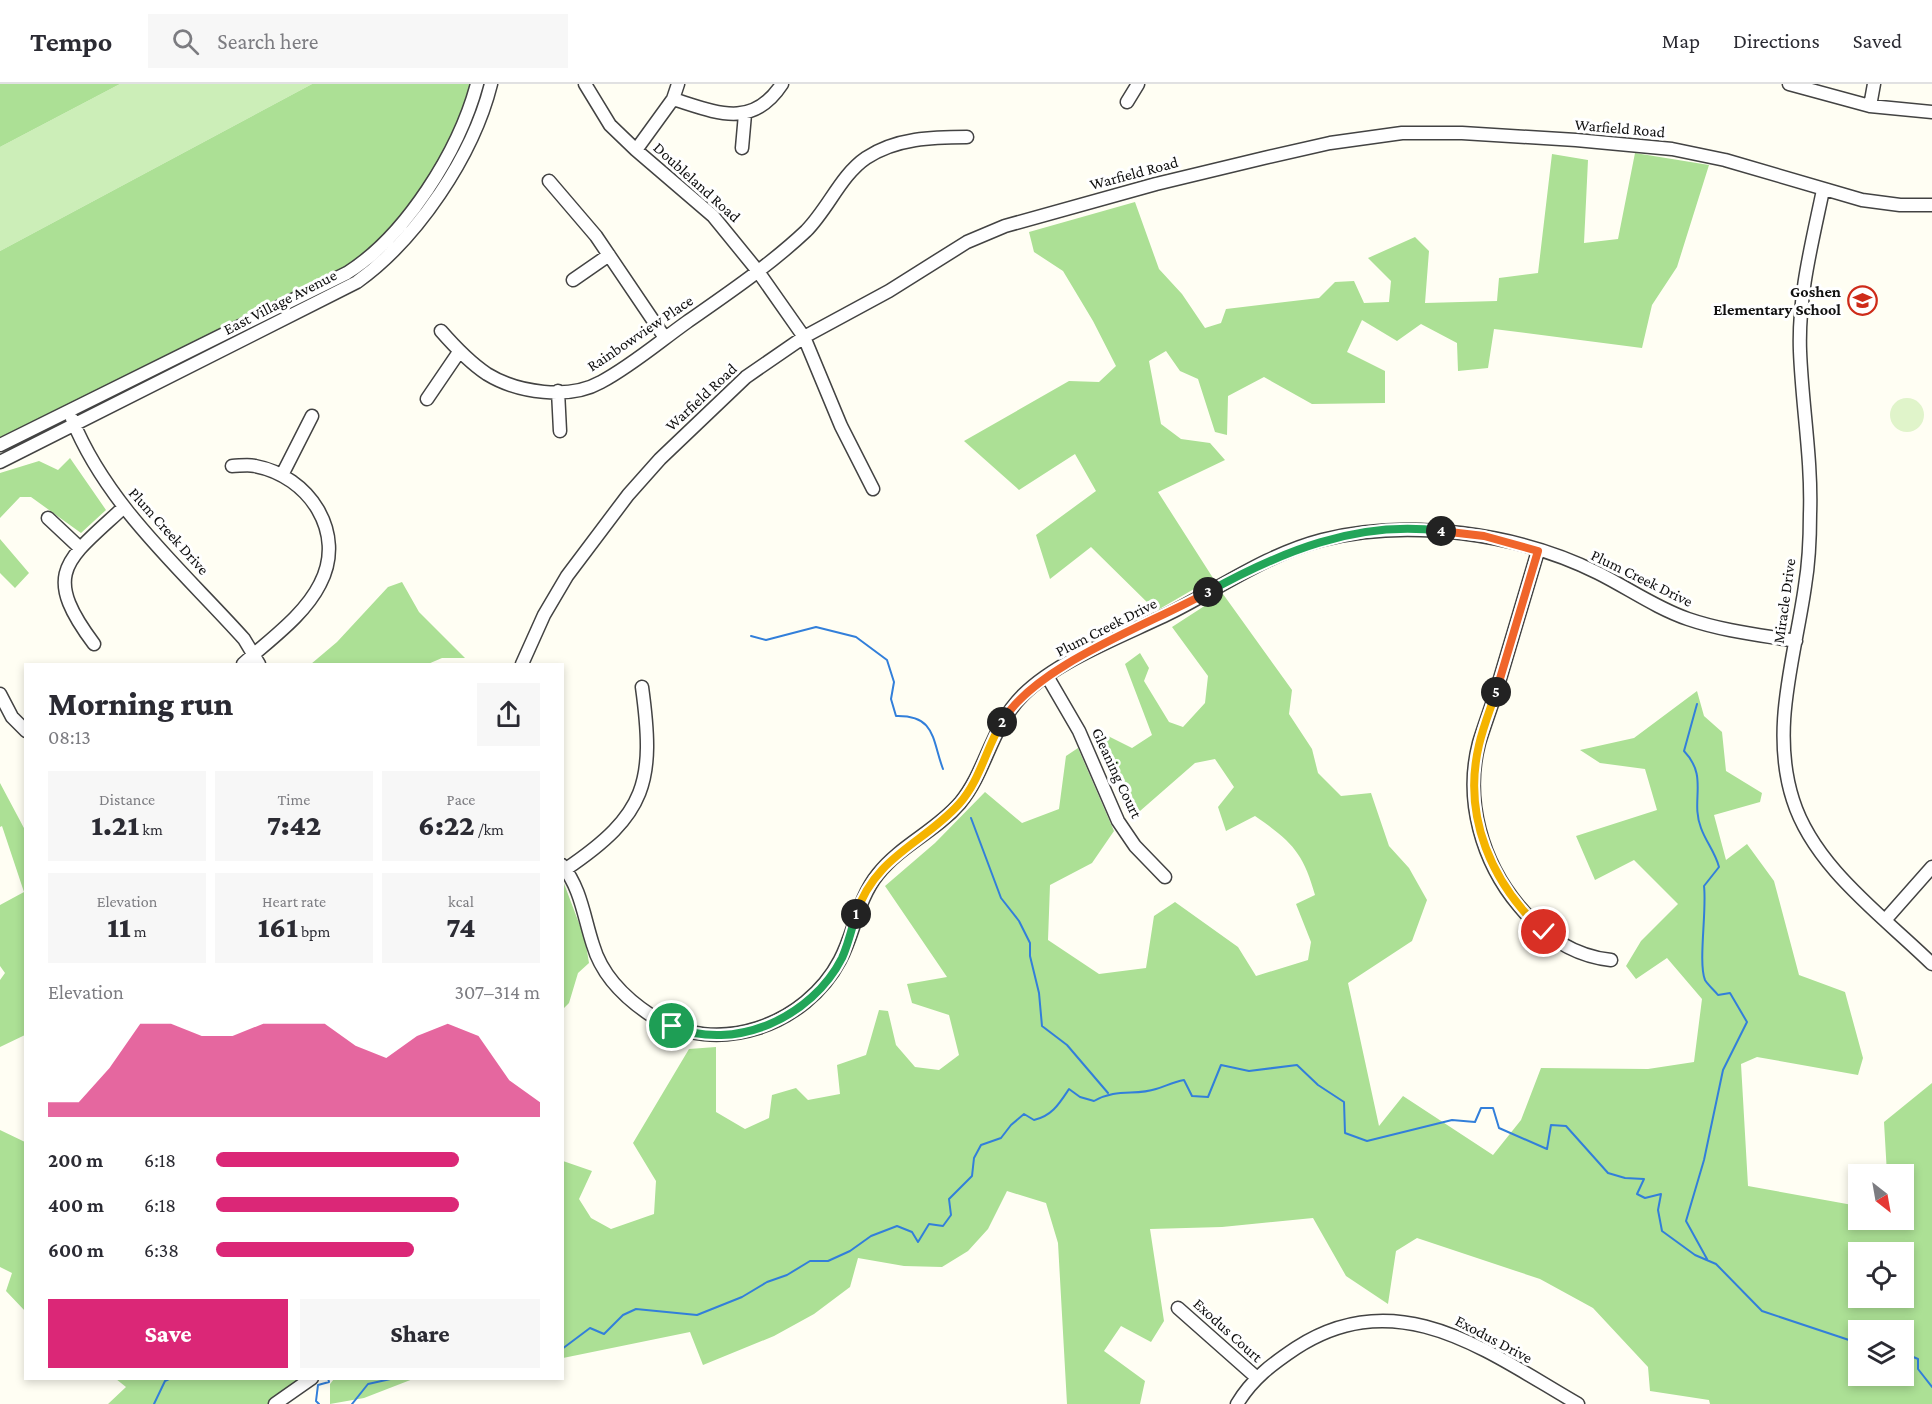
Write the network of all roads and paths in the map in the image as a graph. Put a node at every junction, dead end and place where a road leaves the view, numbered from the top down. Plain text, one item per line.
1 (477, 84) edge
2 (491, 84) edge
3 (585, 84) edge
4 (678, 84) edge
5 (782, 84) edge
6 (1138, 84) edge
7 (1789, 84) edge
8 (1874, 84) edge
9 (673, 99) junction
10 (1127, 102) dead end
11 (1870, 106) junction
12 (1932, 112) edge
13 (745, 114) junction
14 (967, 137) dead end
15 (742, 147) dead end
16 (636, 150) junction
17 (549, 181) dead end
18 (1823, 190) junction
19 (1932, 205) edge
20 (609, 255) junction
21 (757, 270) junction
22 (573, 280) dead end
23 (441, 331) dead end
24 (804, 337) junction
25 (665, 338) junction
26 (459, 352) junction
27 (558, 391) junction
28 (427, 399) dead end
29 (69, 410) junction
30 (312, 416) dead end
31 (75, 425) junction
32 (560, 431) dead end
33 (0, 445) edge
34 (0, 462) edge
35 (232, 466) dead end
36 (282, 475) junction
37 (873, 489) dead end
38 (124, 507) junction
39 (48, 518) dead end
40 (80, 548) junction
41 (1538, 551) junction
42 (1796, 641) junction
43 (94, 644) dead end
44 (257, 660) edge
45 (522, 663) edge
46 (1047, 676) junction
47 (642, 687) dead end
48 (0, 694) edge
49 (24, 729) edge
50 (564, 867) edge
51 (1932, 867) edge
52 (1165, 877) dead end
53 (1886, 919) junction
54 (1611, 960) dead end
55 (1932, 964) edge
56 (1178, 1308) dead end
57 (1256, 1377) junction
58 (309, 1380) edge
59 (275, 1404) edge
60 (1237, 1404) edge
61 (1578, 1404) edge

1 - 29 street, East Village Avenue
2 - 31 street, East Village Avenue
3 - 16 street, Doubleland Road
4 - 9 street
5 - 13 street
6 - 10 street
7 - 11 street
8 - 11 street
9 - 13 street
9 - 16 street
11 - 12 street
13 - 15 street
14 - 21 street, Rainbowview Place
16 - 21 street, Doubleland Road
17 - 20 street
18 - 19 street, Warfield Road
18 - 24 street, Warfield Road
18 - 42 street, Miracle Drive
20 - 22 street
20 - 25 street
21 - 24 street, Doubleland Road
21 - 25 street, Rainbowview Place
23 - 26 street, Rainbowview Place
24 - 37 street, Doubleland Road
24 - 45 street, Warfield Road
25 - 27 street, Rainbowview Place
26 - 27 street, Rainbowview Place
26 - 28 street
27 - 32 street
29 - 31 street, Plum Creek Drive
29 - 33 street, East Village Avenue
30 - 36 street
31 - 34 street, East Village Avenue
31 - 38 street, Plum Creek Drive
35 - 36 street
36 - 44 street
38 - 40 street
38 - 44 street, Plum Creek Drive
39 - 40 street
40 - 43 street
41 - 42 street, Plum Creek Drive
41 - 46 street, Plum Creek Drive
41 - 54 street
42 - 53 street, Miracle Drive
46 - 50 street, Plum Creek Drive
46 - 52 street, Gleaning Court
47 - 50 street
48 - 49 street
51 - 53 street
53 - 55 street, Miracle Drive
56 - 57 street, Exodus Court
57 - 60 street, Exodus Drive
57 - 61 street, Exodus Drive
58 - 59 street

